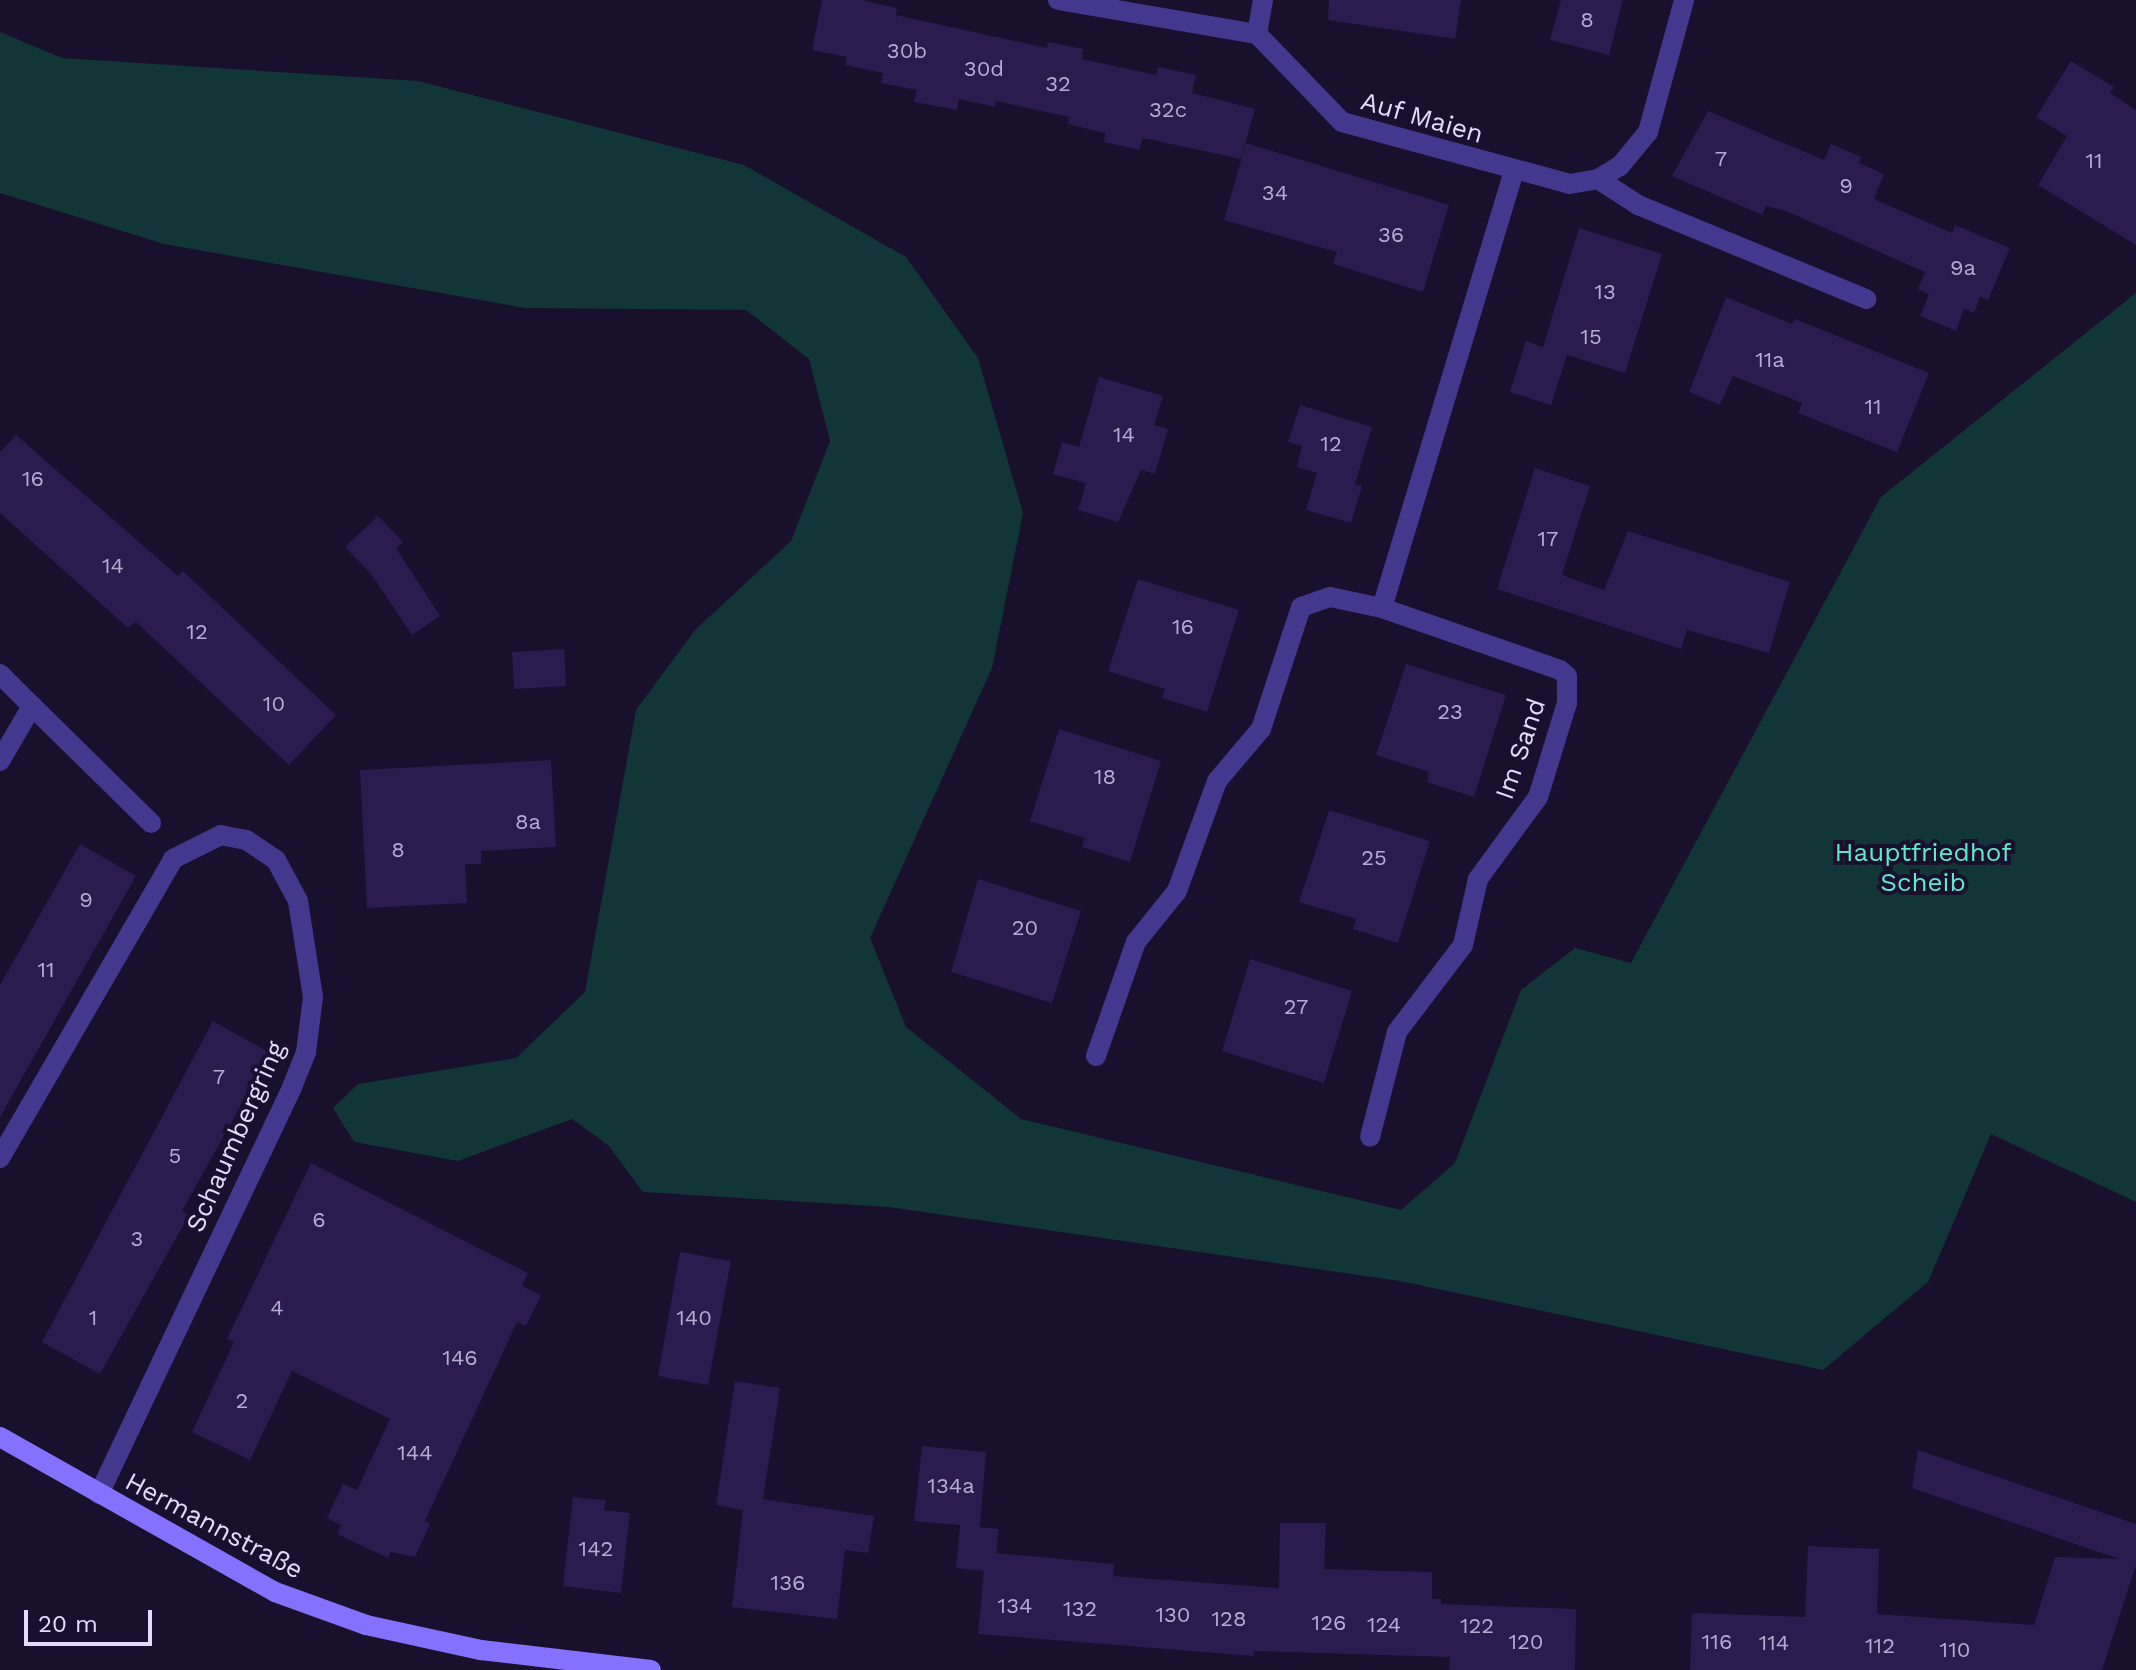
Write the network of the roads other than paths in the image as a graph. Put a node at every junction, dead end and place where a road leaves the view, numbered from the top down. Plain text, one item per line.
1 (1058, 0) edge
2 (1263, 0) edge
3 (1684, 0) edge
4 (1257, 34) junction
5 (1513, 173) junction
6 (1598, 179) junction
7 (1866, 299) dead end
8 (1382, 608) junction
9 (0, 674) edge
10 (32, 706) junction
11 (0, 761) edge
12 (151, 823) dead end
13 (1096, 1056) dead end
14 (1370, 1137) dead end
15 (0, 1158) edge
16 (0, 1437) edge
17 (99, 1494) junction
18 (651, 1670) edge

1 - 4 street
2 - 4 street
3 - 6 street
4 - 5 street, Auf Maien
5 - 6 street
5 - 8 street
6 - 7 street
8 - 13 street, Im Sand
8 - 14 street, Im Sand
9 - 10 street
10 - 11 street
10 - 12 street
15 - 17 street, Schaumbergring
16 - 17 street, Hermannstraße
17 - 18 street, Hermannstraße

